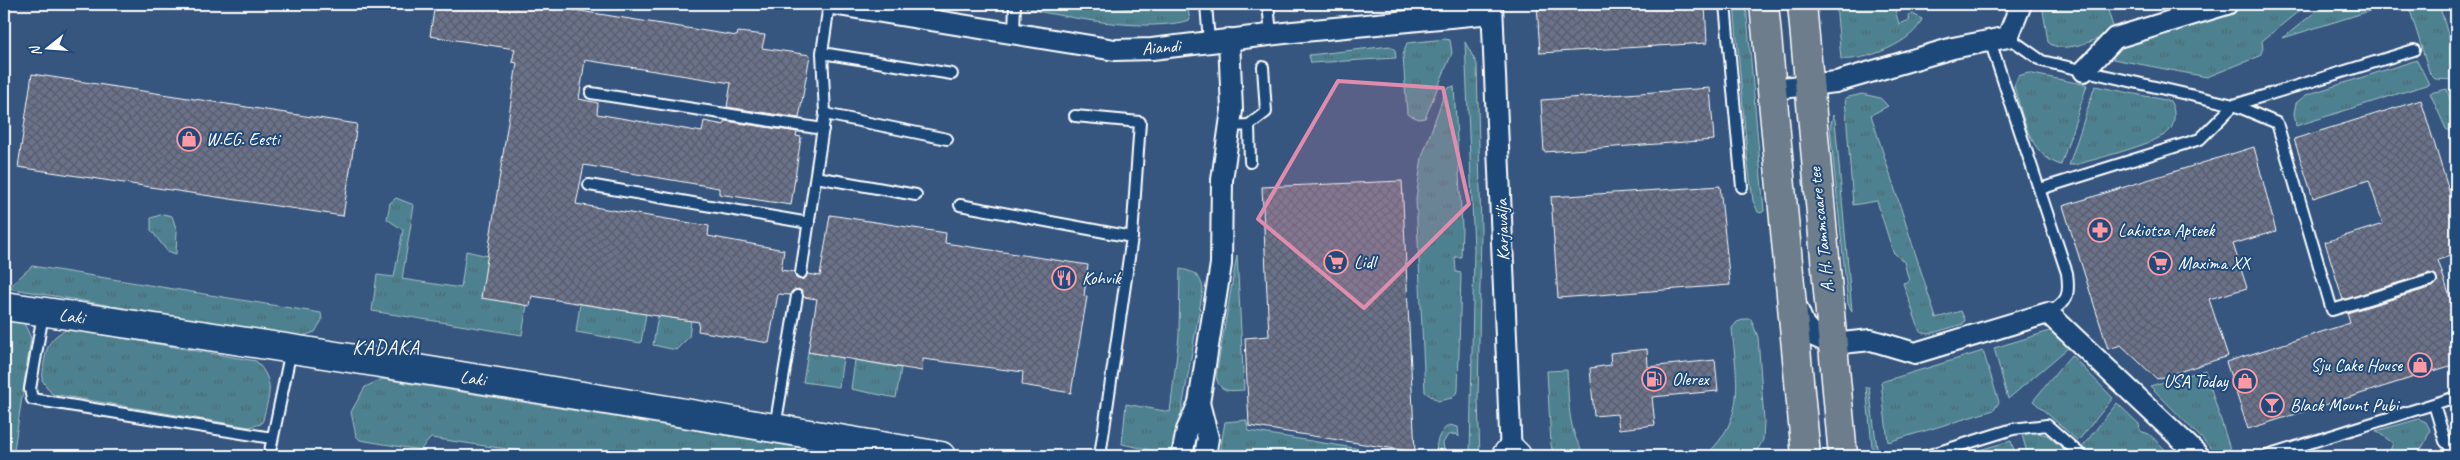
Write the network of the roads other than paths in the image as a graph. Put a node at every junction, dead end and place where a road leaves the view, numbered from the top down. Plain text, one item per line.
1 (831, 4) edge
2 (1015, 4) edge
3 (1206, 4) edge
4 (1268, 4) edge
5 (1725, 4) edge
6 (1764, 4) edge
7 (1802, 4) edge
8 (2021, 4) edge
9 (2227, 4) edge
10 (1492, 8) edge
11 (1014, 33) junction
12 (1271, 34) junction
13 (1229, 39) junction
14 (1999, 39) junction
15 (1209, 42) junction
16 (2414, 50) dead end
17 (822, 53) junction
18 (1263, 67) dead end
19 (2084, 71) junction
20 (952, 74) dead end
21 (1807, 85) junction
22 (1772, 90) junction
23 (591, 93) dead end
24 (2234, 105) junction
25 (825, 114) junction
26 (1075, 116) dead end
27 (1250, 125) junction
28 (1230, 126) junction
29 (823, 129) junction
30 (947, 139) dead end
31 (1250, 162) dead end
32 (816, 177) junction
33 (589, 185) dead end
34 (1742, 187) dead end
35 (2040, 189) junction
36 (916, 195) dead end
37 (960, 205) dead end
38 (809, 223) junction
39 (1132, 237) junction
40 (801, 273) dead end
41 (2431, 280) dead end
42 (797, 296) dead end
43 (1793, 299) junction
44 (4, 306) edge
45 (43, 312) junction
46 (2048, 312) junction
47 (1832, 344) junction
48 (292, 349) junction
49 (2456, 397) edge
50 (1200, 403) junction
51 (2434, 404) junction
52 (1803, 424) junction
53 (775, 427) junction
54 (272, 438) junction
55 (2456, 453) edge
56 (1511, 455) edge
57 (269, 456) edge
58 (940, 456) edge
59 (1100, 456) edge
60 (1182, 456) edge
61 (1205, 456) edge
62 (1785, 456) edge
63 (1806, 456) edge
64 (1843, 456) edge
65 (1926, 456) edge
66 (2082, 456) edge
67 (2199, 456) edge
68 (2267, 456) edge

1 - 11 street, Aiandi
1 - 17 lane
2 - 11 lane
3 - 15 lane
4 - 12 lane
5 - 34 lane
6 - 22 main road, A. H. Tammsaare tee
7 - 21 main road, A. H. Tammsaare tee
8 - 14 street
9 - 19 street
10 - 12 street, Aiandi
10 - 56 street, Karjavälja
11 - 15 street, Aiandi
12 - 13 street, Aiandi
13 - 15 street, Aiandi
13 - 28 street
14 - 19 lane
14 - 21 street
14 - 35 lane
16 - 24 lane
17 - 20 lane
17 - 25 lane
18 - 27 lane
19 - 24 lane
21 - 22 street
21 - 47 main road, A. H. Tammsaare tee
22 - 43 main road, A. H. Tammsaare tee
23 - 29 lane
24 - 35 lane
24 - 41 lane
25 - 29 lane
25 - 30 lane
26 - 39 lane
27 - 28 lane
27 - 31 lane
28 - 50 street
29 - 32 lane
32 - 36 lane
32 - 38 lane
33 - 38 lane
35 - 46 lane
37 - 39 lane
38 - 40 lane
39 - 59 lane
42 - 53 lane
43 - 47 street
43 - 52 main road, A. H. Tammsaare tee
44 - 45 street, Laki
45 - 48 street, Laki
45 - 54 lane
46 - 47 street
46 - 67 street
47 - 64 main road, A. H. Tammsaare tee
48 - 53 street, Laki
48 - 54 lane
49 - 51 lane
50 - 60 street
50 - 61 street
51 - 55 lane
51 - 68 lane
52 - 62 main road
52 - 63 main road, A. H. Tammsaare tee
53 - 58 street, Laki
54 - 57 lane
65 - 66 lane

